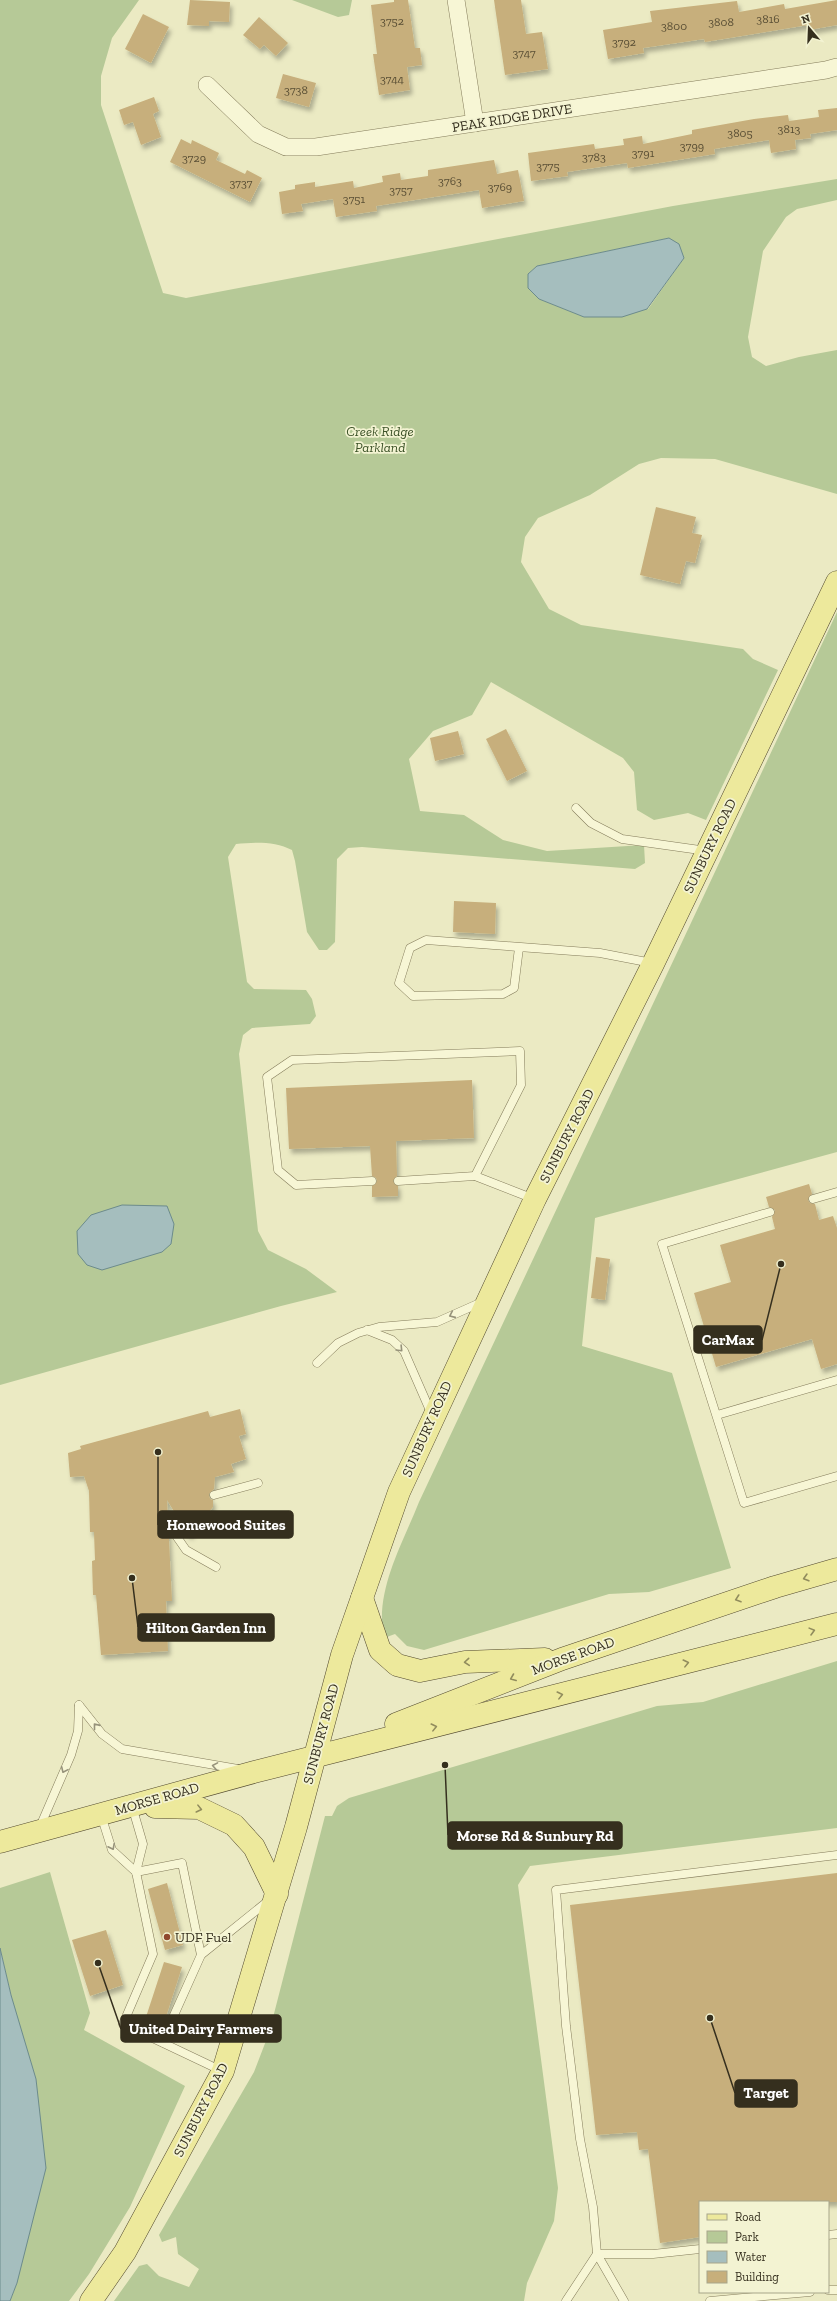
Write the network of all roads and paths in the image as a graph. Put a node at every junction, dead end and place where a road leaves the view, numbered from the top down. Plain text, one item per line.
1 (456, 0) edge
2 (837, 67) edge
3 (208, 85) dead end
4 (475, 123) junction
5 (837, 582) edge
6 (576, 808) dead end
7 (708, 851) junction
8 (519, 948) junction
9 (653, 964) junction
10 (475, 1176) junction
11 (372, 1181) dead end
12 (398, 1181) dead end
13 (837, 1192) edge
14 (535, 1199) junction
15 (813, 1199) dead end
16 (770, 1212) dead end
17 (488, 1299) junction
18 (367, 1330) junction
19 (317, 1363) dead end
20 (837, 1380) edge
21 (717, 1415) junction
22 (432, 1417) junction
23 (837, 1476) edge
24 (258, 1483) dead end
25 (214, 1495) dead end
26 (177, 1537) dead end
27 (216, 1567) dead end
28 (837, 1569) edge
29 (362, 1598) junction
30 (837, 1624) edge
31 (562, 1659) junction
32 (315, 1757) junction
33 (254, 1772) junction
34 (132, 1806) junction
35 (101, 1815) junction
36 (38, 1832) junction
37 (0, 1842) edge
38 (837, 1856) edge
39 (136, 1872) junction
40 (276, 1894) junction
41 (201, 1955) junction
42 (162, 2042) junction
43 (223, 2071) junction
44 (699, 2249) edge
45 (598, 2254) junction
46 (799, 2293) edge
47 (91, 2301) edge
48 (566, 2301) edge
49 (624, 2301) edge
50 (710, 2301) edge

1 - 4 street
2 - 4 street, PEAK RIDGE DRIVE
3 - 4 street, PEAK RIDGE DRIVE
5 - 7 main road, SUNBURY ROAD
6 - 7 lane
7 - 9 main road, SUNBURY ROAD
8 - 8 lane
8 - 9 lane
9 - 14 main road, SUNBURY ROAD
10 - 11 lane
10 - 12 lane
10 - 14 lane
13 - 15 lane
14 - 17 main road, SUNBURY ROAD
16 - 21 lane
17 -> 18 lane
17 - 22 main road, SUNBURY ROAD
18 - 19 lane
18 -> 22 lane
20 - 21 lane
21 - 23 lane
22 - 29 main road, SUNBURY ROAD
24 - 25 lane
26 - 27 lane
28 -> 31 main road, MORSE ROAD
31 -> 29 main road
29 - 32 main road, SUNBURY ROAD
32 -> 30 main road, MORSE ROAD
31 -> 32 main road, MORSE ROAD
32 - 33 main road, MORSE ROAD
32 - 40 main road, SUNBURY ROAD
33 - 34 main road, MORSE ROAD
33 -> 36 lane
34 - 35 main road, MORSE ROAD
34 - 39 lane
34 -> 40 main road
35 - 36 main road, MORSE ROAD
35 -> 39 lane
36 - 37 main road, MORSE ROAD
38 - 45 lane
39 - 41 lane
39 - 42 lane
40 - 41 lane
40 - 43 main road, SUNBURY ROAD
41 - 42 lane
42 - 43 lane
43 - 47 main road, SUNBURY ROAD
44 - 45 lane
45 - 48 lane
45 - 49 lane
46 - 50 lane

